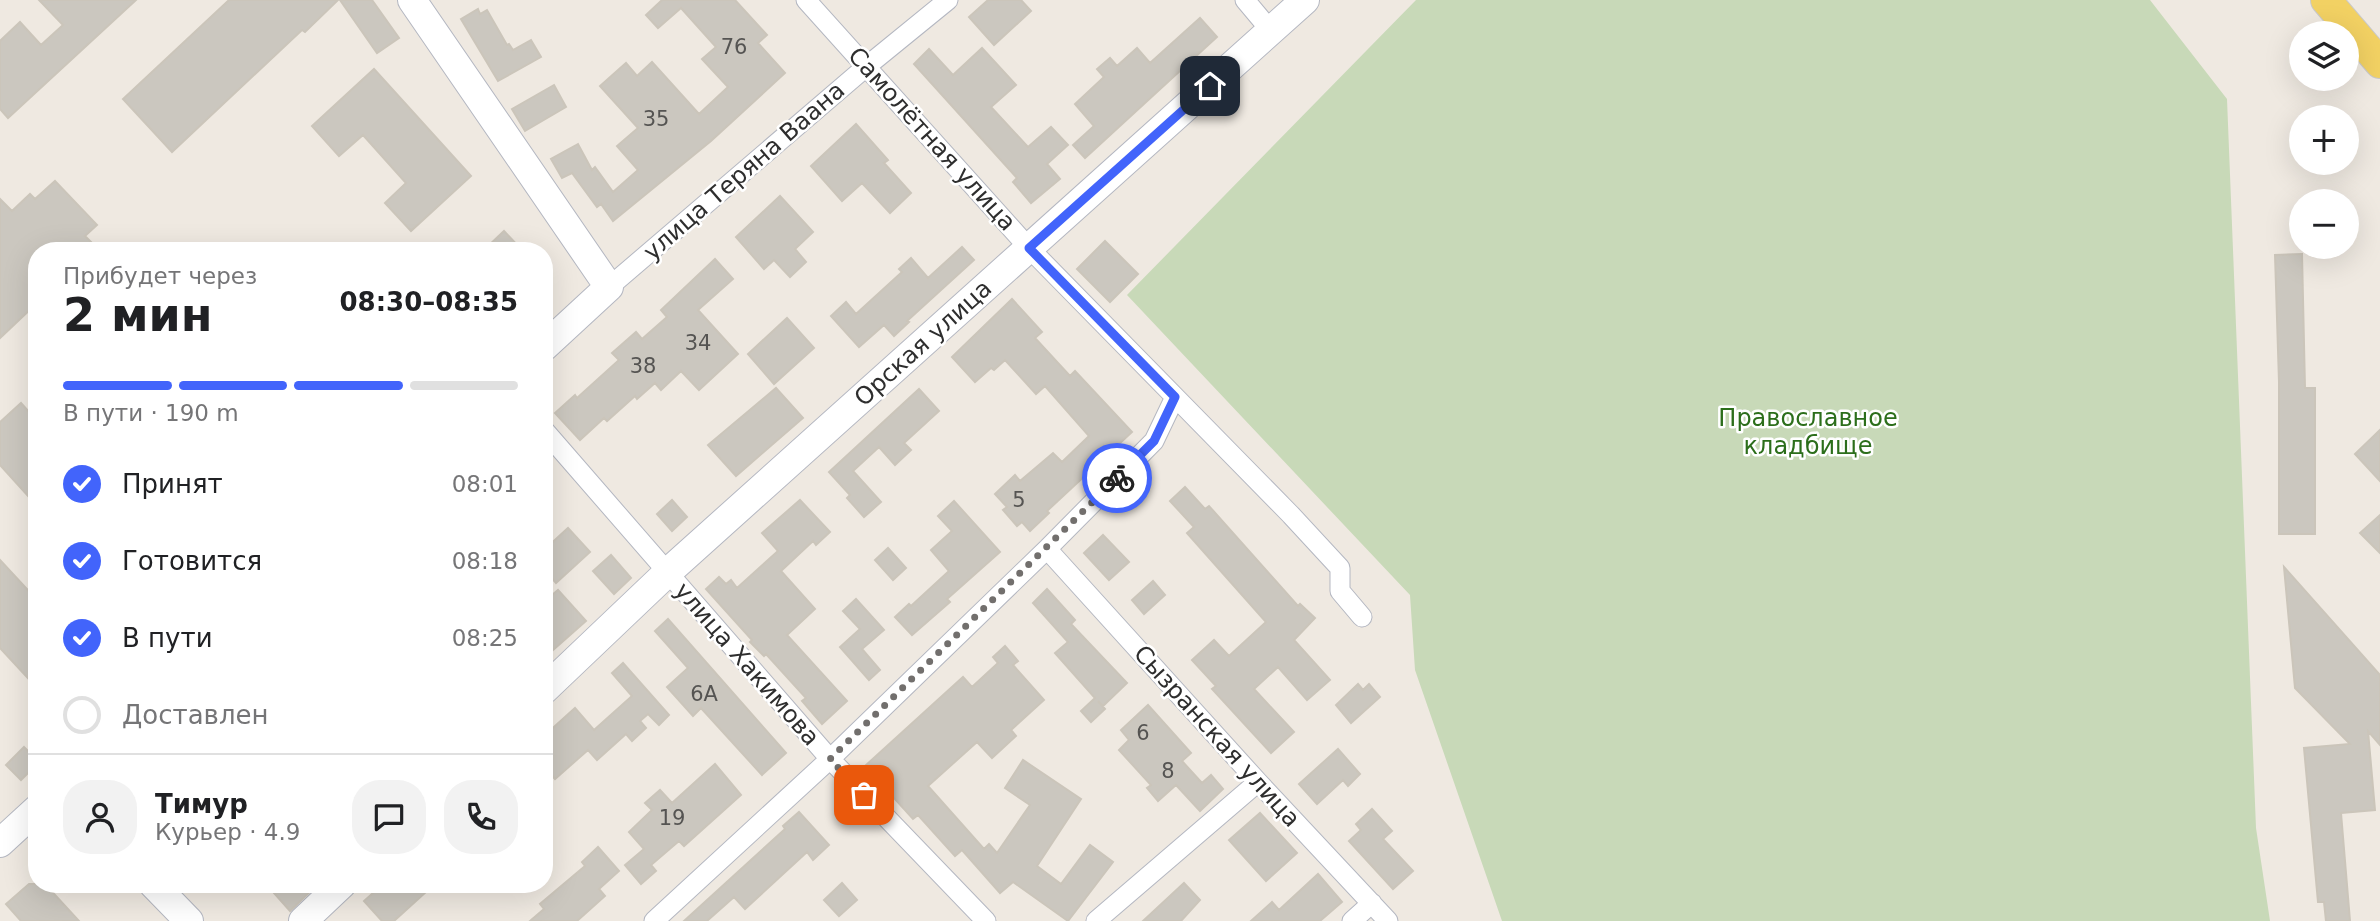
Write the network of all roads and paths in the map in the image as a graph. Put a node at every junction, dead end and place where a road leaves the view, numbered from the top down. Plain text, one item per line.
1 (412, 0) edge
2 (806, 0) edge
3 (948, 0) edge
4 (1245, 0) edge
5 (1305, 0) edge
6 (2326, 0) edge
7 (1271, 31) junction
8 (2380, 63) edge
9 (867, 66) junction
10 (1029, 248) junction
11 (609, 287) junction
12 (553, 339) edge
13 (1175, 397) junction
14 (553, 440) edge
15 (1047, 549) junction
16 (668, 572) junction
17 (1362, 617) dead end
18 (553, 681) edge
19 (830, 759) junction
20 (1258, 782) junction
21 (28, 817) edge
22 (0, 843) edge
23 (162, 893) edge
24 (333, 893) edge
25 (1372, 903) junction
26 (189, 921) edge
27 (303, 921) edge
28 (654, 921) edge
29 (986, 921) edge
30 (1096, 921) edge
31 (1352, 921) edge
32 (1388, 921) edge

1 - 11 main road
2 - 9 street, Самолётная улица
3 - 9 street, улица Теряна Ваана
4 - 7 street
5 - 7 main road, Орская улица
6 - 8 main road
7 - 10 main road, Орская улица
9 - 10 street, Самолётная улица
9 - 11 street, улица Теряна Ваана
10 - 13 street, Самолётная улица
10 - 16 main road, Орская улица
11 - 12 main road, улица Теряна Ваана
13 - 15 street
13 - 17 street, Самолётная улица
14 - 16 street, улица Хакимова
15 - 19 street
15 - 20 street, Сызранская улица
16 - 18 main road, Орская улица
16 - 19 street, улица Хакимова
19 - 28 street
19 - 29 street, улица Хакимова
20 - 25 street, Сызранская улица
20 - 30 street
21 - 22 main road
23 - 26 main road
24 - 27 main road
25 - 31 street
25 - 32 street, Сызранская улица

